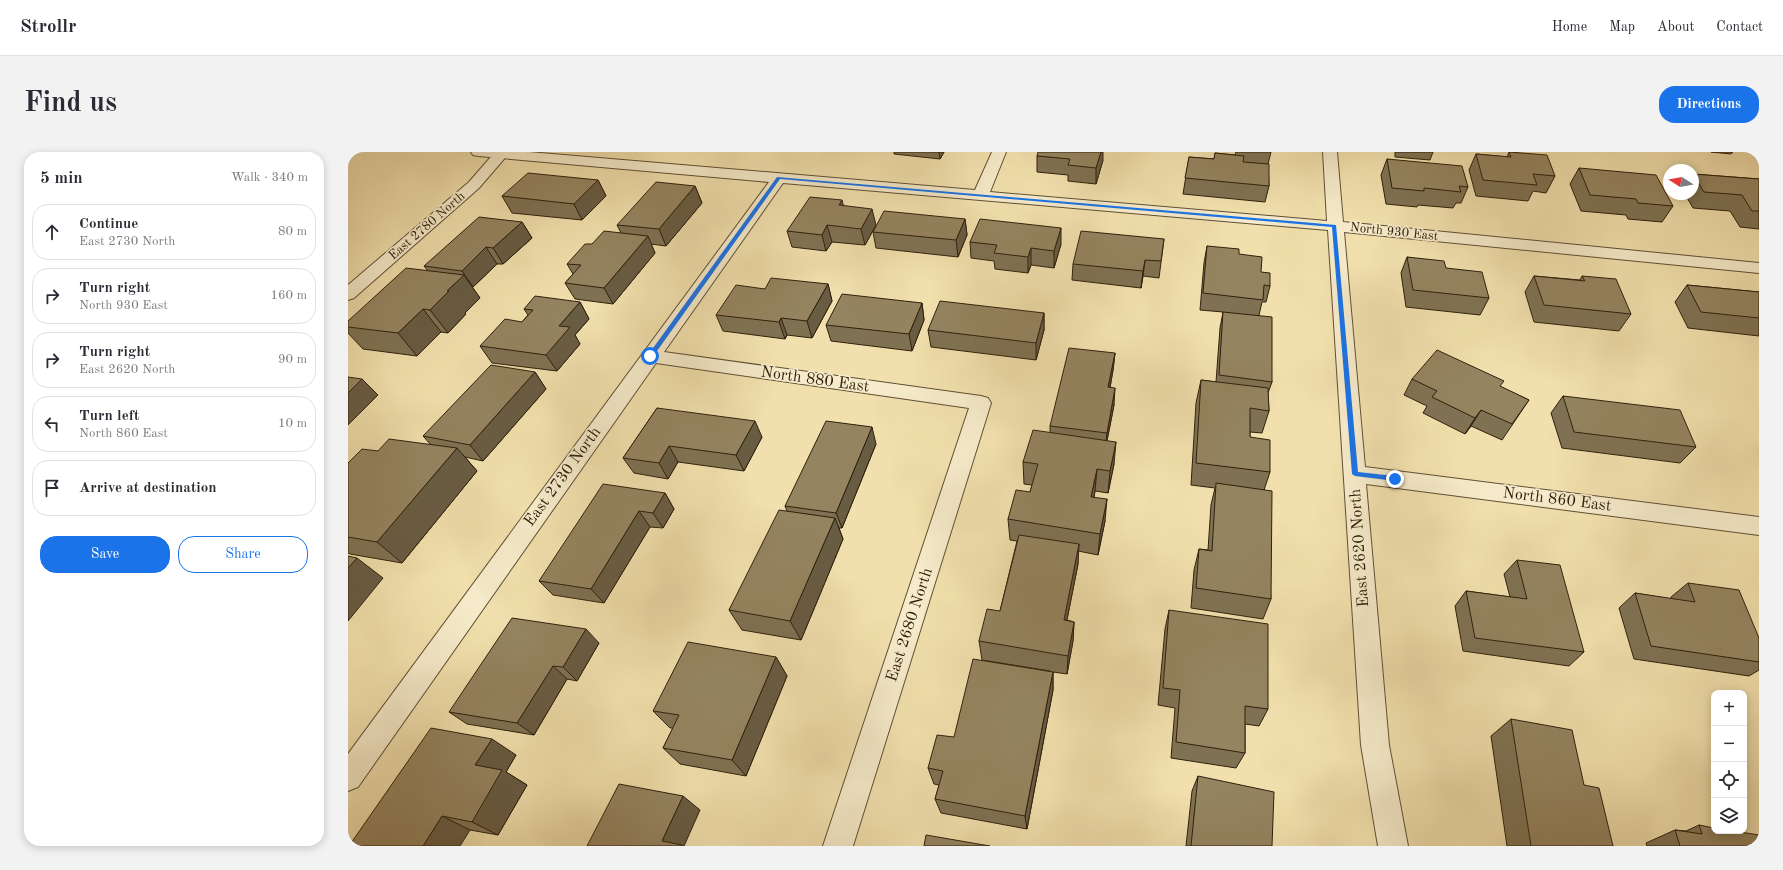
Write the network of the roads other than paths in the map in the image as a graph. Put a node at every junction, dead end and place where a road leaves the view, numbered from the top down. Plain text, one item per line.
1 (478, 152) edge
2 (999, 152) edge
3 (1330, 152) edge
4 (502, 153) edge
5 (779, 178) junction
6 (980, 195) junction
7 (1334, 226) junction
8 (1759, 268) edge
9 (348, 294) edge
10 (650, 356) junction
11 (981, 403) joint
12 (1355, 474) junction
13 (1759, 526) edge
14 (348, 777) edge
15 (838, 846) edge
16 (1393, 846) edge

1 - 4 street, North 930 East
2 - 6 street
3 - 7 street, East 2620 North
4 - 5 street, North 930 East
4 - 9 street, East 2780 North
5 - 6 street, North 930 East
5 - 10 street, East 2730 North
6 - 7 street, North 930 East
7 - 8 street, North 930 East
7 - 12 street, East 2620 North
10 - 11 street, North 880 East
10 - 14 street, East 2730 North
11 - 15 street, East 2680 North
12 - 13 street, North 860 East
12 - 16 street, East 2620 North

